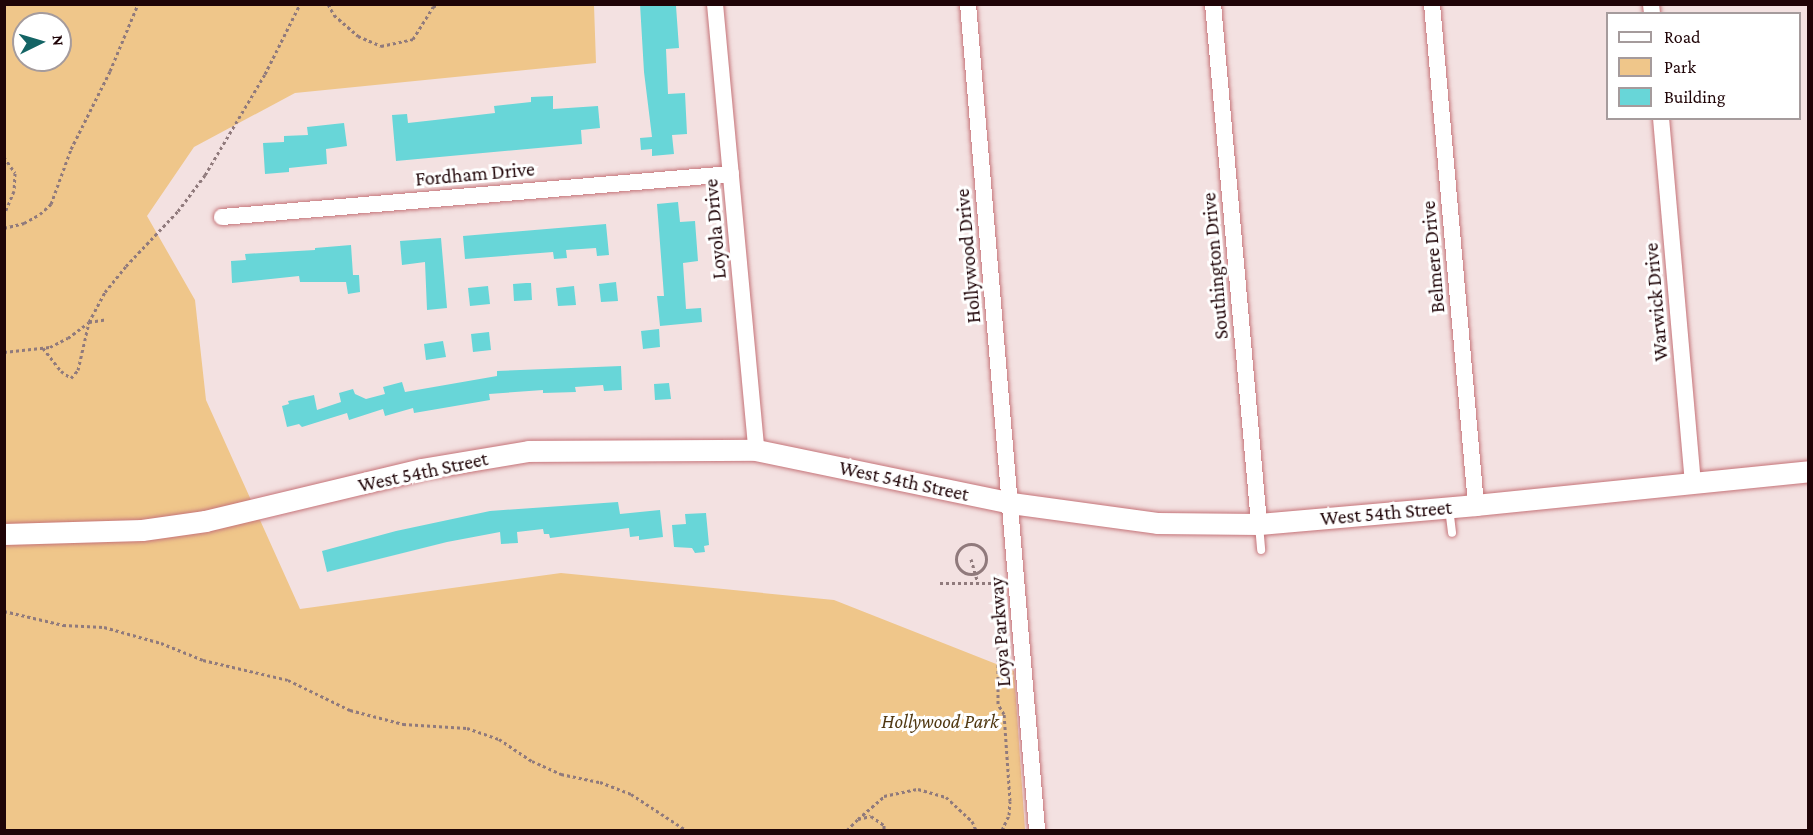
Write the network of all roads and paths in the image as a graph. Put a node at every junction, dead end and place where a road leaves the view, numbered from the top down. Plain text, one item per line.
1 (138, 4) edge
2 (300, 4) edge
3 (328, 4) edge
4 (438, 4) edge
5 (715, 4) edge
6 (968, 4) edge
7 (1213, 4) edge
8 (1432, 4) edge
9 (1661, 120) edge
10 (4, 157) edge
11 (731, 174) junction
12 (4, 214) edge
13 (222, 217) dead end
14 (4, 228) edge
15 (107, 319) dead end
16 (89, 322) junction
17 (43, 348) junction
18 (4, 352) edge
19 (756, 450) junction
20 (1809, 471) edge
21 (1693, 481) junction
22 (1011, 503) junction
23 (1476, 505) junction
24 (1449, 508) junction
25 (1259, 524) junction
26 (1452, 533) dead end
27 (4, 534) edge
28 (1260, 550) dead end
29 (971, 559) dead end
30 (975, 573) junction
31 (940, 583) dead end
32 (978, 583) junction
33 (992, 584) dead end
34 (4, 610) edge
35 (998, 638) dead end
36 (858, 819) junction
37 (686, 831) edge
38 (848, 831) edge
39 (884, 831) edge
40 (976, 831) edge
41 (1002, 831) edge
42 (1037, 831) edge

1 - 14 path
2 - 16 path
3 - 4 path
5 - 11 street, Loyola Drive
6 - 22 street, Hollywood Drive
7 - 25 street, Southington Drive
8 - 23 street, Belmere Drive
9 - 21 street, Warwick Drive
10 - 12 path
11 - 13 street, Fordham Drive
11 - 19 street, Loyola Drive
15 - 16 path
16 - 17 path
16 - 17 path
17 - 18 path
19 - 22 street, West 54th Street
19 - 27 street, West 54th Street
20 - 21 street, West 54th Street
21 - 23 street, West 54th Street
22 - 25 street, West 54th Street
22 - 42 street, Loya Parkway
23 - 24 street, West 54th Street
24 - 25 street, West 54th Street
24 - 26 lane
25 - 28 lane
29 - 30 path
30 - 30 path
30 - 32 path
31 - 32 path
32 - 33 path
34 - 37 path
35 - 41 path
36 - 38 path
36 - 39 path
36 - 40 path

